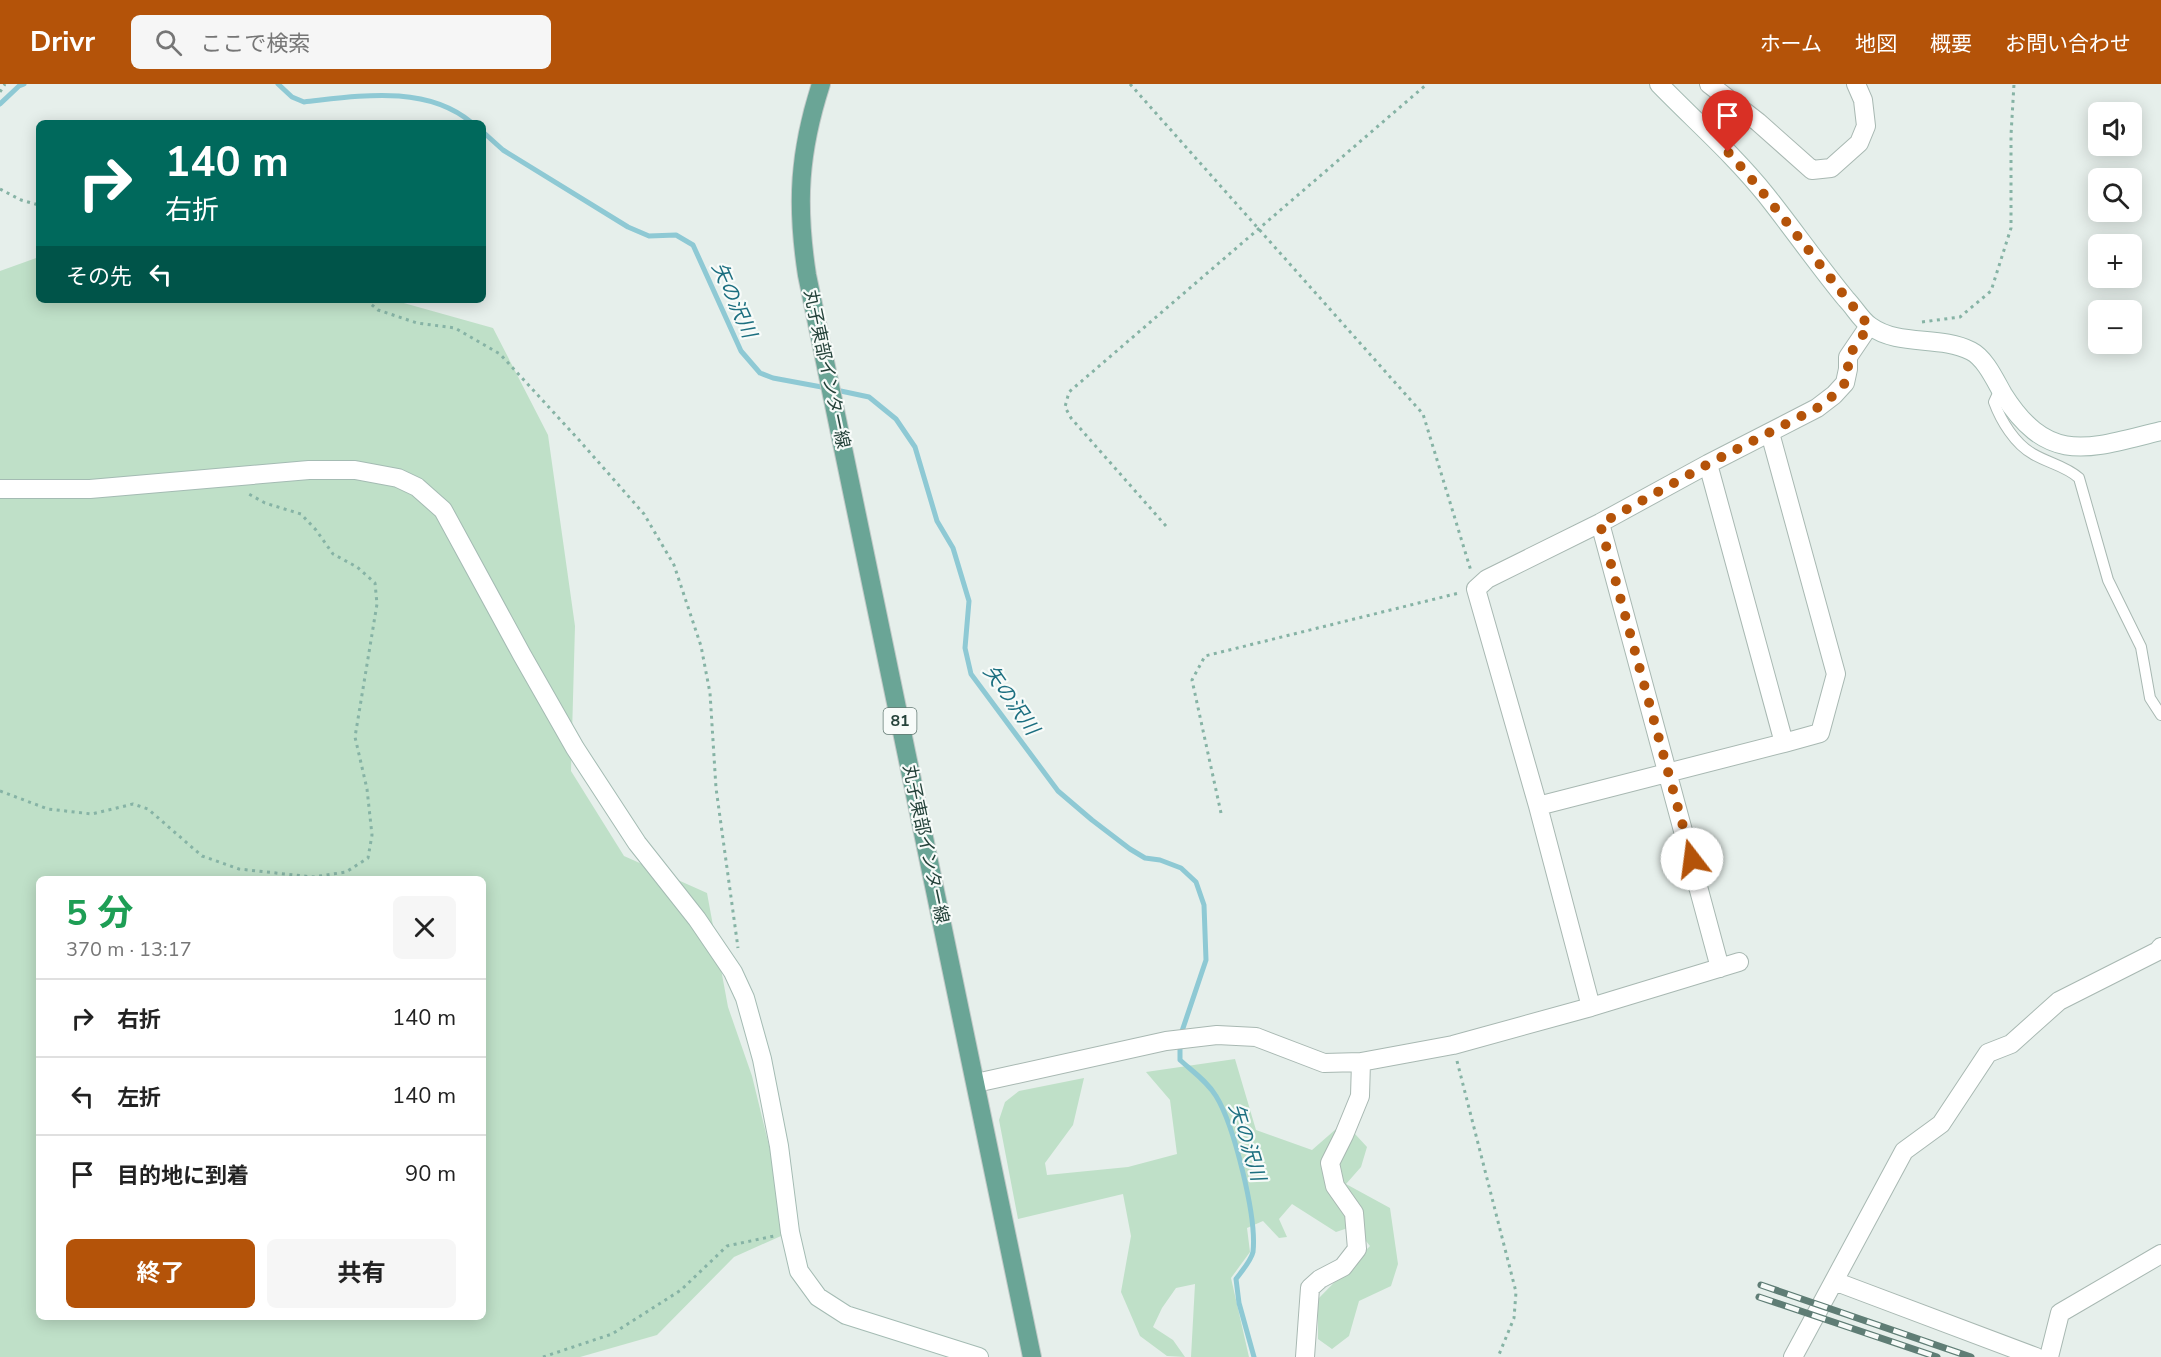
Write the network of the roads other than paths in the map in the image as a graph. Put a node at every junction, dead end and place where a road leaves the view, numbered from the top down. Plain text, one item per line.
1 (821, 84) edge
2 (1659, 84) edge
3 (1709, 84) edge
4 (1856, 84) edge
5 (1869, 326) junction
6 (2000, 389) junction
7 (2161, 431) edge
8 (1770, 433) junction
9 (1708, 464) junction
10 (0, 489) edge
11 (1600, 524) junction
12 (2161, 715) edge
13 (1784, 743) junction
14 (1669, 773) junction
15 (1538, 806) junction
16 (2161, 947) edge
17 (1739, 962) dead end
18 (1720, 968) junction
19 (1591, 1007) junction
20 (1361, 1062) junction
21 (976, 1083) junction
22 (2161, 1254) edge
23 (1834, 1281) junction
24 (979, 1357) edge
25 (1032, 1357) edge
26 (1305, 1357) edge
27 (1793, 1357) edge
28 (2036, 1357) edge
29 (2049, 1357) edge

1 - 21 main road, 丸子東部インター線 / 81
2 - 5 street
3 - 4 street
5 - 6 street
5 - 8 street
6 - 7 street
6 - 12 lane
8 - 9 street
8 - 13 street
9 - 11 street
9 - 13 street
10 - 24 street
11 - 14 street
11 - 15 street
13 - 14 street
14 - 15 street
14 - 18 street
15 - 19 street
16 - 23 street
17 - 18 street
18 - 19 street
19 - 20 street
20 - 21 street
20 - 26 street
21 - 25 main road, 丸子東部インター線 / 81
22 - 29 street
23 - 27 street
23 - 28 street

